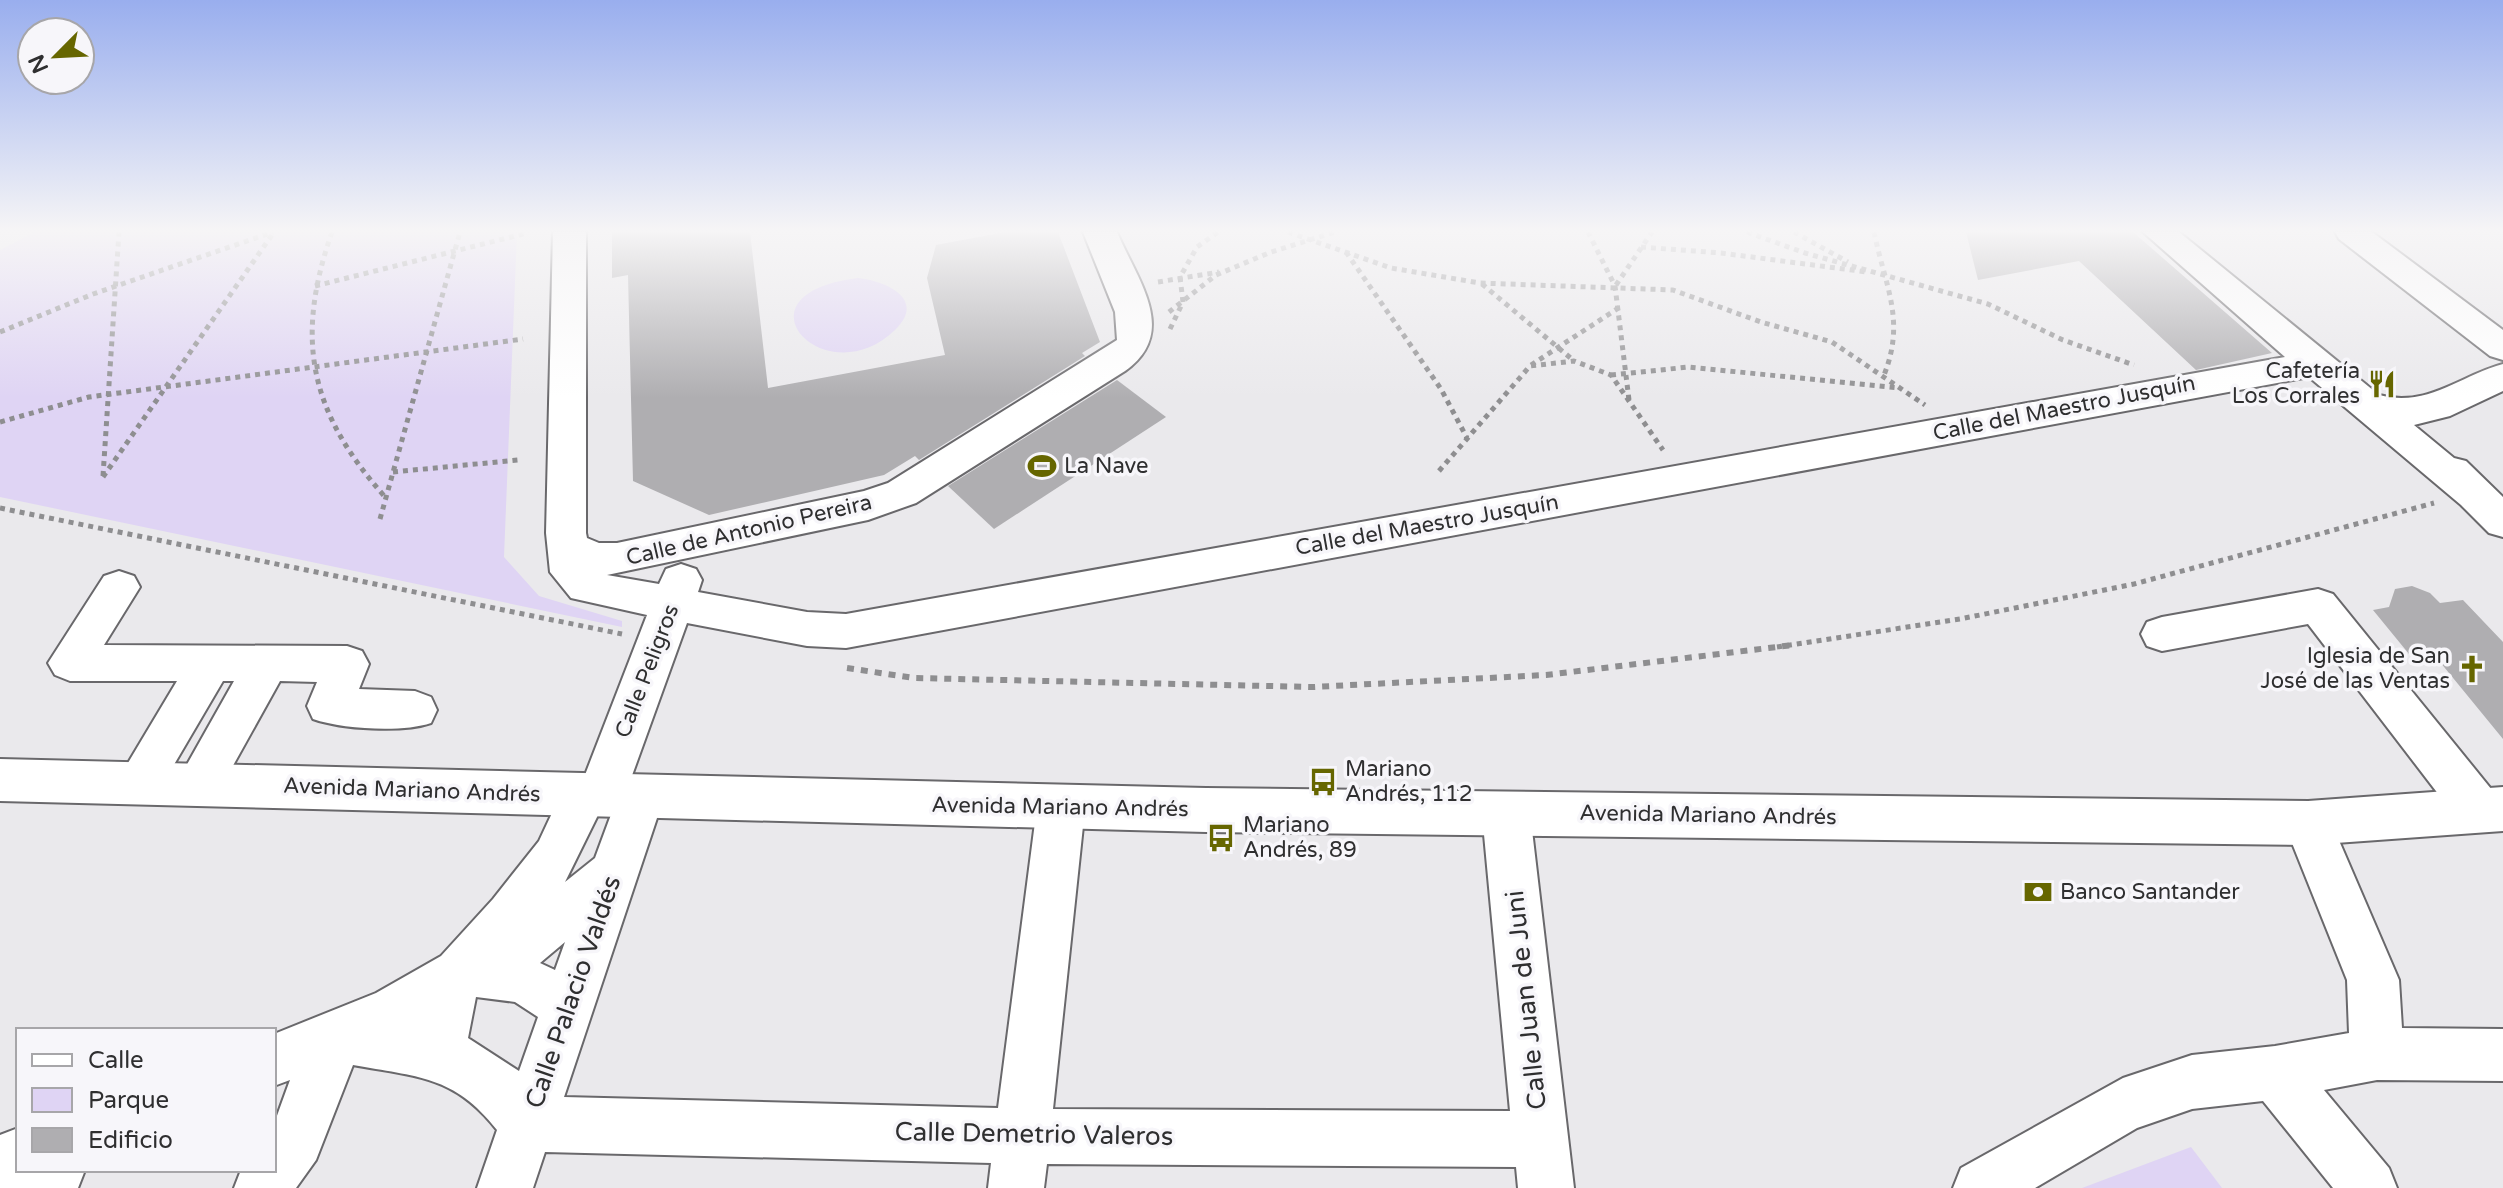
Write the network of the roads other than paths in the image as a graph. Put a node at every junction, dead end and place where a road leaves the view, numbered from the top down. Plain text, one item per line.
1 (568, 287) edge
2 (1121, 287) edge
3 (2224, 287) edge
4 (2424, 287) edge
5 (2503, 348) edge
6 (2313, 364) junction
7 (2503, 376) edge
8 (2359, 403) junction
9 (2427, 411) junction
10 (2455, 497) junction
11 (2503, 522) edge
12 (692, 545) junction
13 (569, 547) junction
14 (119, 587) dead end
15 (674, 606) junction
16 (2162, 634) dead end
17 (211, 663) junction
18 (267, 664) junction
19 (415, 710) dead end
20 (0, 780) edge
21 (139, 783) junction
22 (199, 784) junction
23 (609, 796) junction
24 (1061, 807) junction
25 (2491, 810) edge
26 (1506, 813) junction
27 (2308, 823) junction
28 (615, 872) junction
29 (459, 973) junction
30 (569, 1007) junction
31 (339, 1036) junction
32 (440, 1054) junction
33 (2377, 1054) junction
34 (2503, 1055) edge
35 (276, 1059) edge
36 (2275, 1073) junction
37 (527, 1124) junction
38 (1022, 1136) junction
39 (1543, 1164) edge
40 (276, 1168) edge
41 (55, 1172) edge
42 (39, 1188) edge
43 (505, 1188) edge
44 (1016, 1188) edge
45 (1981, 1188) edge
46 (2369, 1188) edge

1 - 13 street
2 - 12 street, Calle de Antonio Pereira
3 - 6 street
4 - 5 street
6 - 8 street
6 - 15 street, Calle del Maestro Jusquín
7 - 9 street
8 - 9 street
8 - 10 street
9 - 10 street
10 - 11 street
12 - 13 street, Calle de Antonio Pereira
12 - 15 street, Calle Peligros
13 - 15 street, Calle del Maestro Jusquín
14 - 17 street
15 - 23 street, Calle Peligros
16 - 25 street
17 - 18 street
17 - 21 street
18 - 19 street
18 - 22 street
20 - 21 main road, Avenida Mariano Andrés
21 - 22 main road, Avenida Mariano Andrés
22 - 23 main road, Avenida Mariano Andrés
23 - 24 main road, Avenida Mariano Andrés
23 - 28 street, Calle Palacio Valdés
23 - 29 street
24 - 26 main road, Avenida Mariano Andrés
24 - 38 street
25 - 27 main road, Avenida Mariano Andrés
26 - 27 main road, Avenida Mariano Andrés
26 - 39 street, Calle Juan de Juni
27 - 33 street
28 - 29 street
28 - 30 street, Calle Palacio Valdés
29 - 30 street
29 - 31 street
29 - 32 street
30 - 37 street, Calle Palacio Valdés
31 - 32 street
31 - 35 street
31 - 40 street
32 - 37 street
33 - 34 street
33 - 36 street
36 - 45 street
36 - 46 street
37 - 38 street, Calle Demetrio Valeros
37 - 43 street, Calle Palacio Valdés
38 - 39 street, Calle Demetrio Valeros
38 - 44 street
41 - 42 street

